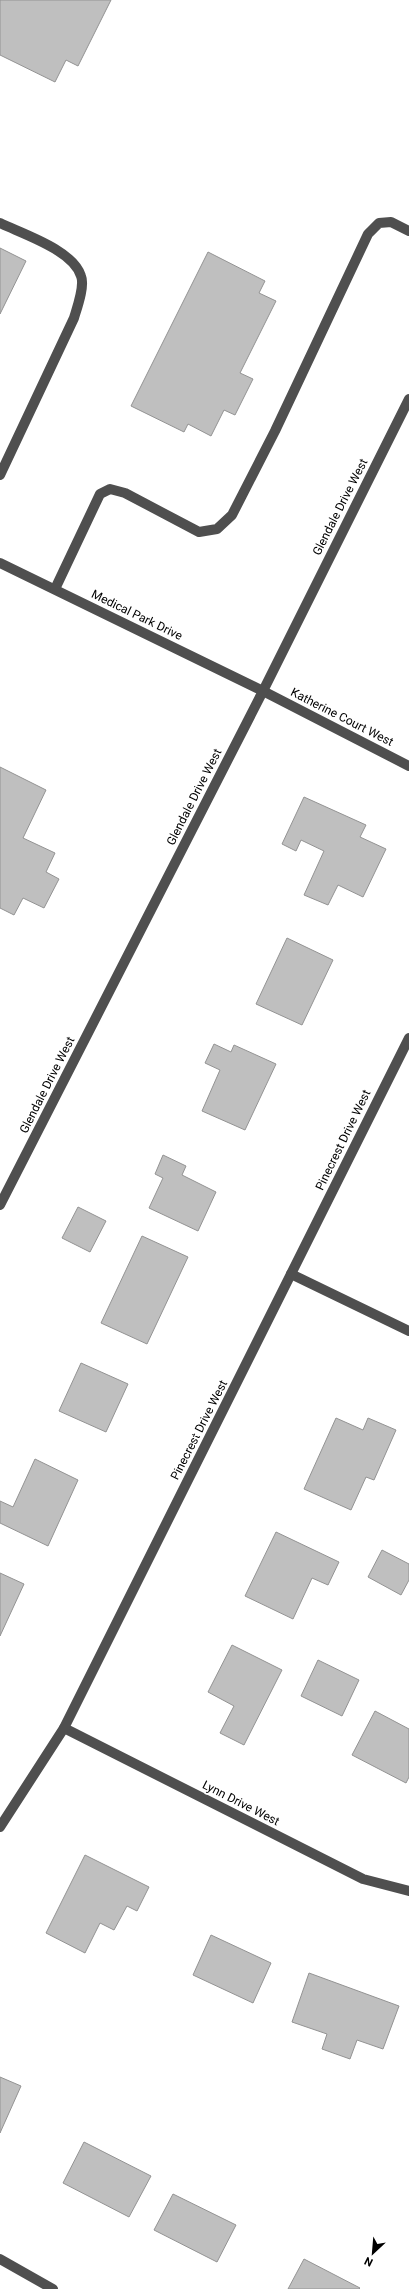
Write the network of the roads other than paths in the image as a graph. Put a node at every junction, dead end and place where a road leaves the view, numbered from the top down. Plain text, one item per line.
1 (0, 223) edge
2 (409, 230) edge
3 (409, 399) edge
4 (0, 475) edge
5 (0, 563) edge
6 (55, 589) junction
7 (263, 690) junction
8 (409, 766) edge
9 (409, 1038) edge
10 (0, 1205) edge
11 (291, 1274) junction
12 (409, 1331) edge
13 (64, 1728) junction
14 (0, 1827) edge
15 (409, 1891) edge
16 (0, 2260) edge
17 (53, 2289) edge

1 - 4 street
2 - 6 street
3 - 7 street, Glendale Drive West
5 - 6 street, Medical Park Drive
6 - 7 street, Medical Park Drive
7 - 8 street, Katherine Court West
7 - 10 street, Glendale Drive West
9 - 11 street, Pinecrest Drive West
11 - 12 street
11 - 13 street, Pinecrest Drive West
13 - 14 street, Pinecrest Drive West
13 - 15 street, Lynn Drive West
16 - 17 street

